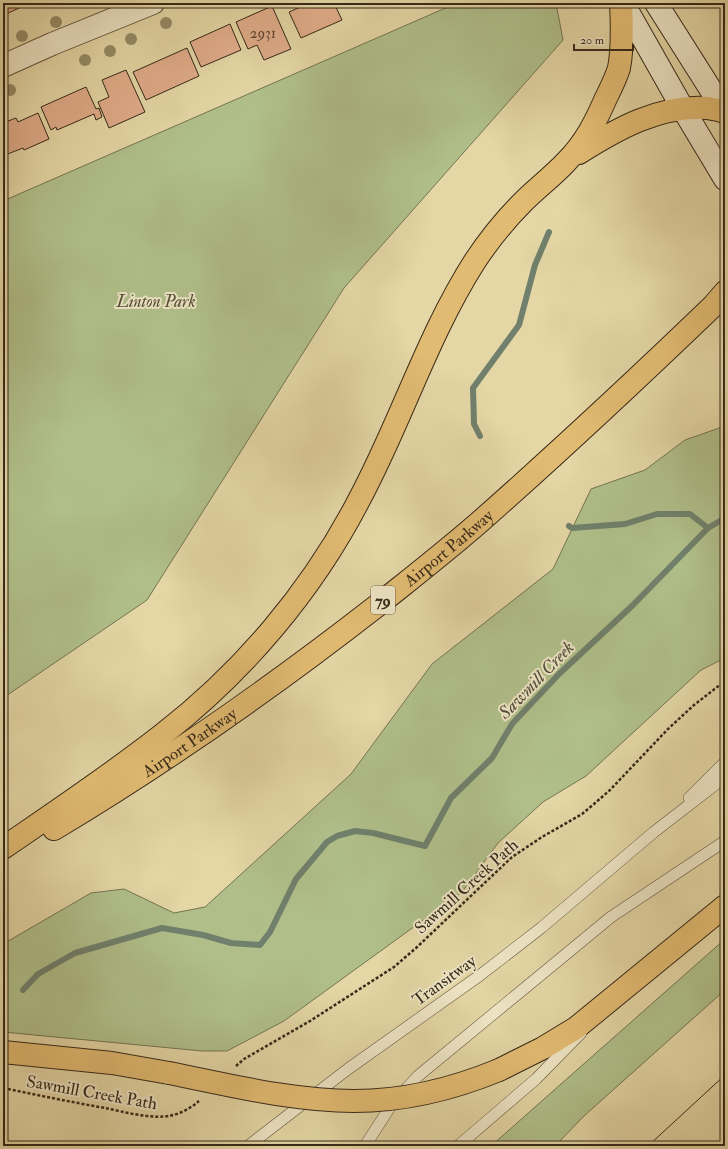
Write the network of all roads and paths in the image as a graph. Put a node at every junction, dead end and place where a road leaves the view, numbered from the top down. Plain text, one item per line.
1 (153, 3) edge
2 (622, 3) edge
3 (656, 3) edge
4 (3, 66) edge
5 (683, 109) junction
6 (725, 112) edge
7 (568, 161) junction
8 (725, 179) edge
9 (725, 292) edge
10 (725, 681) edge
11 (725, 762) edge
12 (725, 777) edge
13 (654, 832) junction
14 (725, 841) edge
15 (3, 848) edge
16 (3, 860) edge
17 (725, 906) edge
18 (631, 983) junction
19 (3, 1052) edge
20 (244, 1059) dead end
21 (3, 1088) edge
22 (197, 1102) dead end
23 (248, 1146) edge
24 (365, 1146) edge
25 (458, 1146) edge

1 - 4 main road
2 - 5 main road
2 - 7 highway
3 - 6 main road
5 - 6 highway
5 - 7 highway
5 - 8 main road
7 - 15 highway
9 - 16 highway, Airport Parkway / 79
10 - 20 path, Sawmill Creek Path
11 - 13 lane, Transitway
12 - 13 lane, Transitway
13 - 23 lane, Transitway
14 - 24 lane
17 - 18 highway
18 - 19 highway, bridge
18 - 25 lane
21 - 22 path, Sawmill Creek Path

